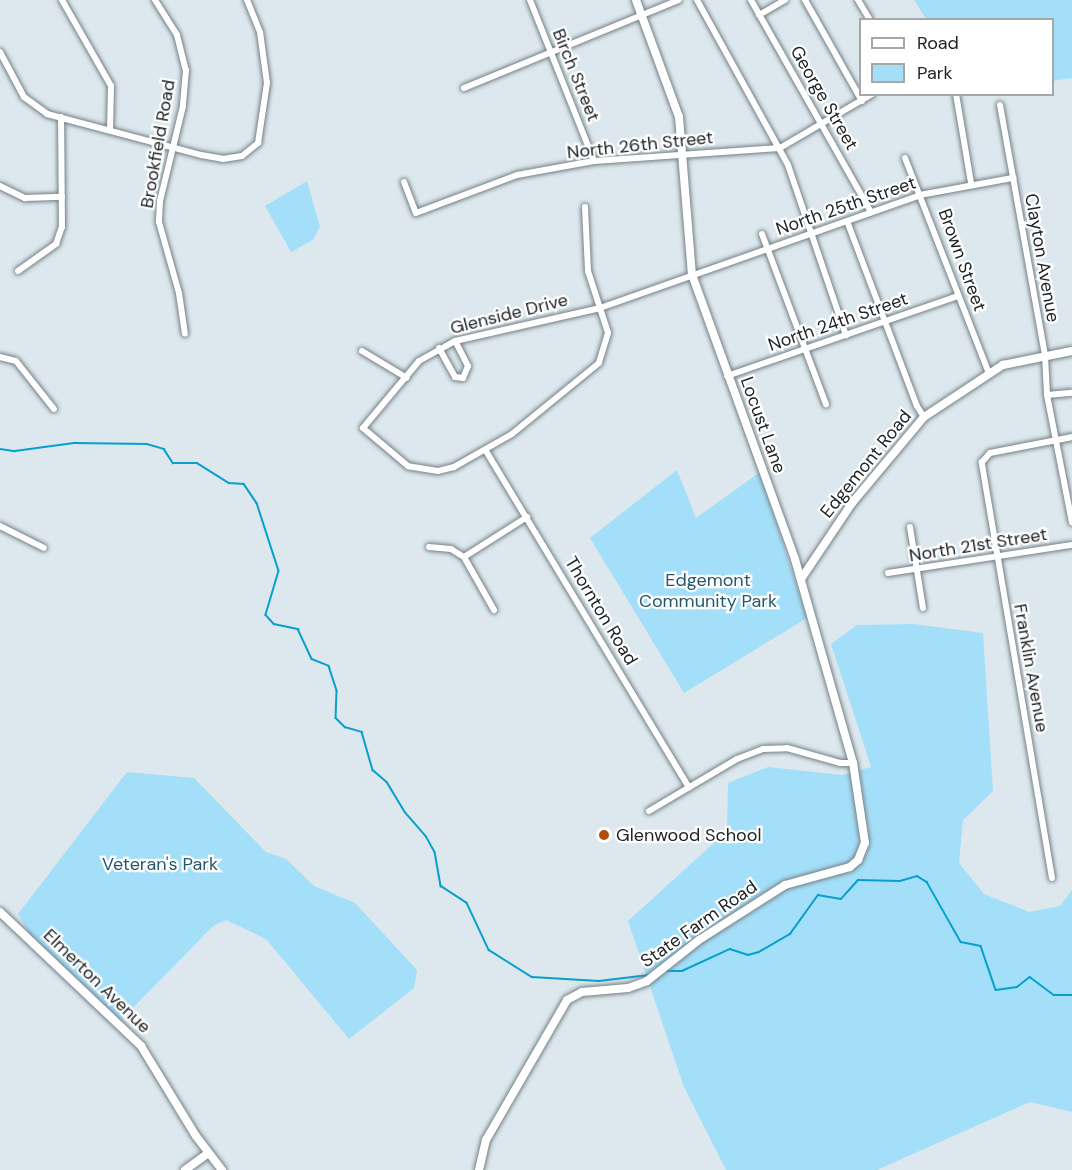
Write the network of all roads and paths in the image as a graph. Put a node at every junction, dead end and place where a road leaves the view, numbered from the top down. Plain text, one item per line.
1 (62, 0) edge
2 (155, 0) edge
3 (247, 0) edge
4 (530, 0) edge
5 (636, 0) edge
6 (679, 0) edge
7 (697, 0) edge
8 (751, 0) edge
9 (784, 0) edge
10 (805, 0) edge
11 (858, 0) edge
12 (759, 15) junction
13 (642, 16) junction
14 (869, 18) edge
15 (0, 52) edge
16 (550, 53) junction
17 (464, 88) dead end
18 (859, 96) edge
19 (859, 96) edge
20 (869, 96) edge
21 (956, 96) edge
22 (862, 101) junction
23 (1000, 105) dead end
24 (61, 117) junction
25 (822, 125) junction
26 (110, 130) junction
27 (172, 147) junction
28 (780, 148) junction
29 (681, 154) junction
30 (905, 158) dead end
31 (594, 161) junction
32 (1013, 178) junction
33 (404, 182) dead end
34 (971, 183) junction
35 (0, 186) edge
36 (920, 195) junction
37 (62, 197) junction
38 (585, 207) dead end
39 (871, 212) junction
40 (847, 221) junction
41 (811, 233) junction
42 (762, 234) dead end
43 (770, 249) junction
44 (18, 271) dead end
45 (692, 275) junction
46 (958, 296) junction
47 (600, 308) junction
48 (884, 320) junction
49 (185, 334) dead end
50 (846, 335) junction
51 (455, 341) junction
52 (439, 348) junction
53 (807, 348) junction
54 (362, 351) dead end
55 (1072, 351) edge
56 (1045, 356) junction
57 (0, 357) edge
58 (989, 373) junction
59 (727, 376) junction
60 (407, 378) junction
61 (1072, 393) edge
62 (1047, 395) junction
63 (826, 404) dead end
64 (54, 409) dead end
65 (924, 417) junction
66 (1072, 437) edge
67 (1056, 439) junction
68 (486, 451) junction
69 (527, 517) junction
70 (1072, 523) edge
71 (0, 525) edge
72 (910, 527) dead end
73 (1072, 545) edge
74 (429, 547) dead end
75 (44, 548) dead end
76 (464, 557) junction
77 (997, 557) junction
78 (916, 570) junction
79 (888, 573) dead end
80 (801, 579) junction
81 (923, 608) dead end
82 (494, 610) dead end
83 (853, 763) junction
84 (688, 787) junction
85 (649, 811) dead end
86 (858, 860) joint
87 (1052, 878) dead end
88 (0, 912) edge
89 (208, 1153) junction
90 (185, 1170) edge
91 (222, 1170) edge
92 (479, 1170) edge

1 - 26 street
2 - 27 street, Brookfield Road
3 - 27 street
4 - 16 street, Birch Street
5 - 13 street, Locust Lane
6 - 13 street
7 - 28 street
8 - 12 street, George Street
9 - 12 street
10 - 19 street
11 - 14 street
12 - 25 street, George Street
13 - 16 street
13 - 29 street, Locust Lane
15 - 24 street
16 - 17 street
16 - 31 street, Birch Street
18 - 22 street
20 - 22 street, North 26th Street
21 - 34 street
22 - 25 street, North 26th Street
23 - 32 street, Clayton Avenue
24 - 26 street
24 - 37 street
25 - 28 street, North 26th Street
25 - 39 street, George Street
26 - 27 street
27 - 49 street, Brookfield Road
28 - 29 street, North 26th Street
28 - 41 street
29 - 31 street, North 26th Street
29 - 45 street, Locust Lane
30 - 36 street, Brown Street
31 - 33 street, North 26th Street
32 - 34 street, North 25th Street
32 - 56 street, Clayton Avenue
34 - 36 street, North 25th Street
35 - 37 street
36 - 39 street, North 25th Street
36 - 46 street, Brown Street
37 - 44 street
38 - 47 street
39 - 40 street, North 25th Street
40 - 41 street, North 25th Street
40 - 48 street
41 - 43 street, North 25th Street
41 - 50 street
42 - 43 street
43 - 45 street, North 25th Street
43 - 53 street
45 - 47 street, Glenside Drive
45 - 59 street, Locust Lane
46 - 48 street, North 24th Street
46 - 58 street, Brown Street
47 - 51 street, Glenside Drive
47 - 68 street
48 - 50 street, North 24th Street
48 - 65 street
50 - 53 street, North 24th Street
51 - 52 street, Glenside Drive
51 - 52 street
52 - 60 street, Glenside Drive
53 - 59 street, North 24th Street
53 - 63 street
54 - 60 street
55 - 56 street, Edgemont Road
56 - 58 street, Edgemont Road
56 - 62 street, Clayton Avenue
57 - 64 street
58 - 65 street, Edgemont Road
59 - 80 street, Locust Lane
60 - 68 street, Glenside Drive
61 - 62 street
62 - 67 street, Clayton Avenue
65 - 80 street, Edgemont Road
66 - 67 street
67 - 70 street, Clayton Avenue
67 - 77 street, Franklin Avenue
68 - 69 street, Thornton Road
69 - 76 street
69 - 84 street, Thornton Road
71 - 75 street
72 - 78 street
73 - 77 street, North 21st Street
74 - 76 street
76 - 82 street
77 - 78 street, North 21st Street
77 - 87 street, Franklin Avenue
78 - 79 street, North 21st Street
78 - 81 street
80 - 83 street, Locust Lane
83 - 84 street
83 - 86 street, Locust Lane
84 - 85 street
86 - 92 street, State Farm Road
88 - 89 street, Elmerton Avenue
89 - 90 street
89 - 91 street, Elmerton Avenue

